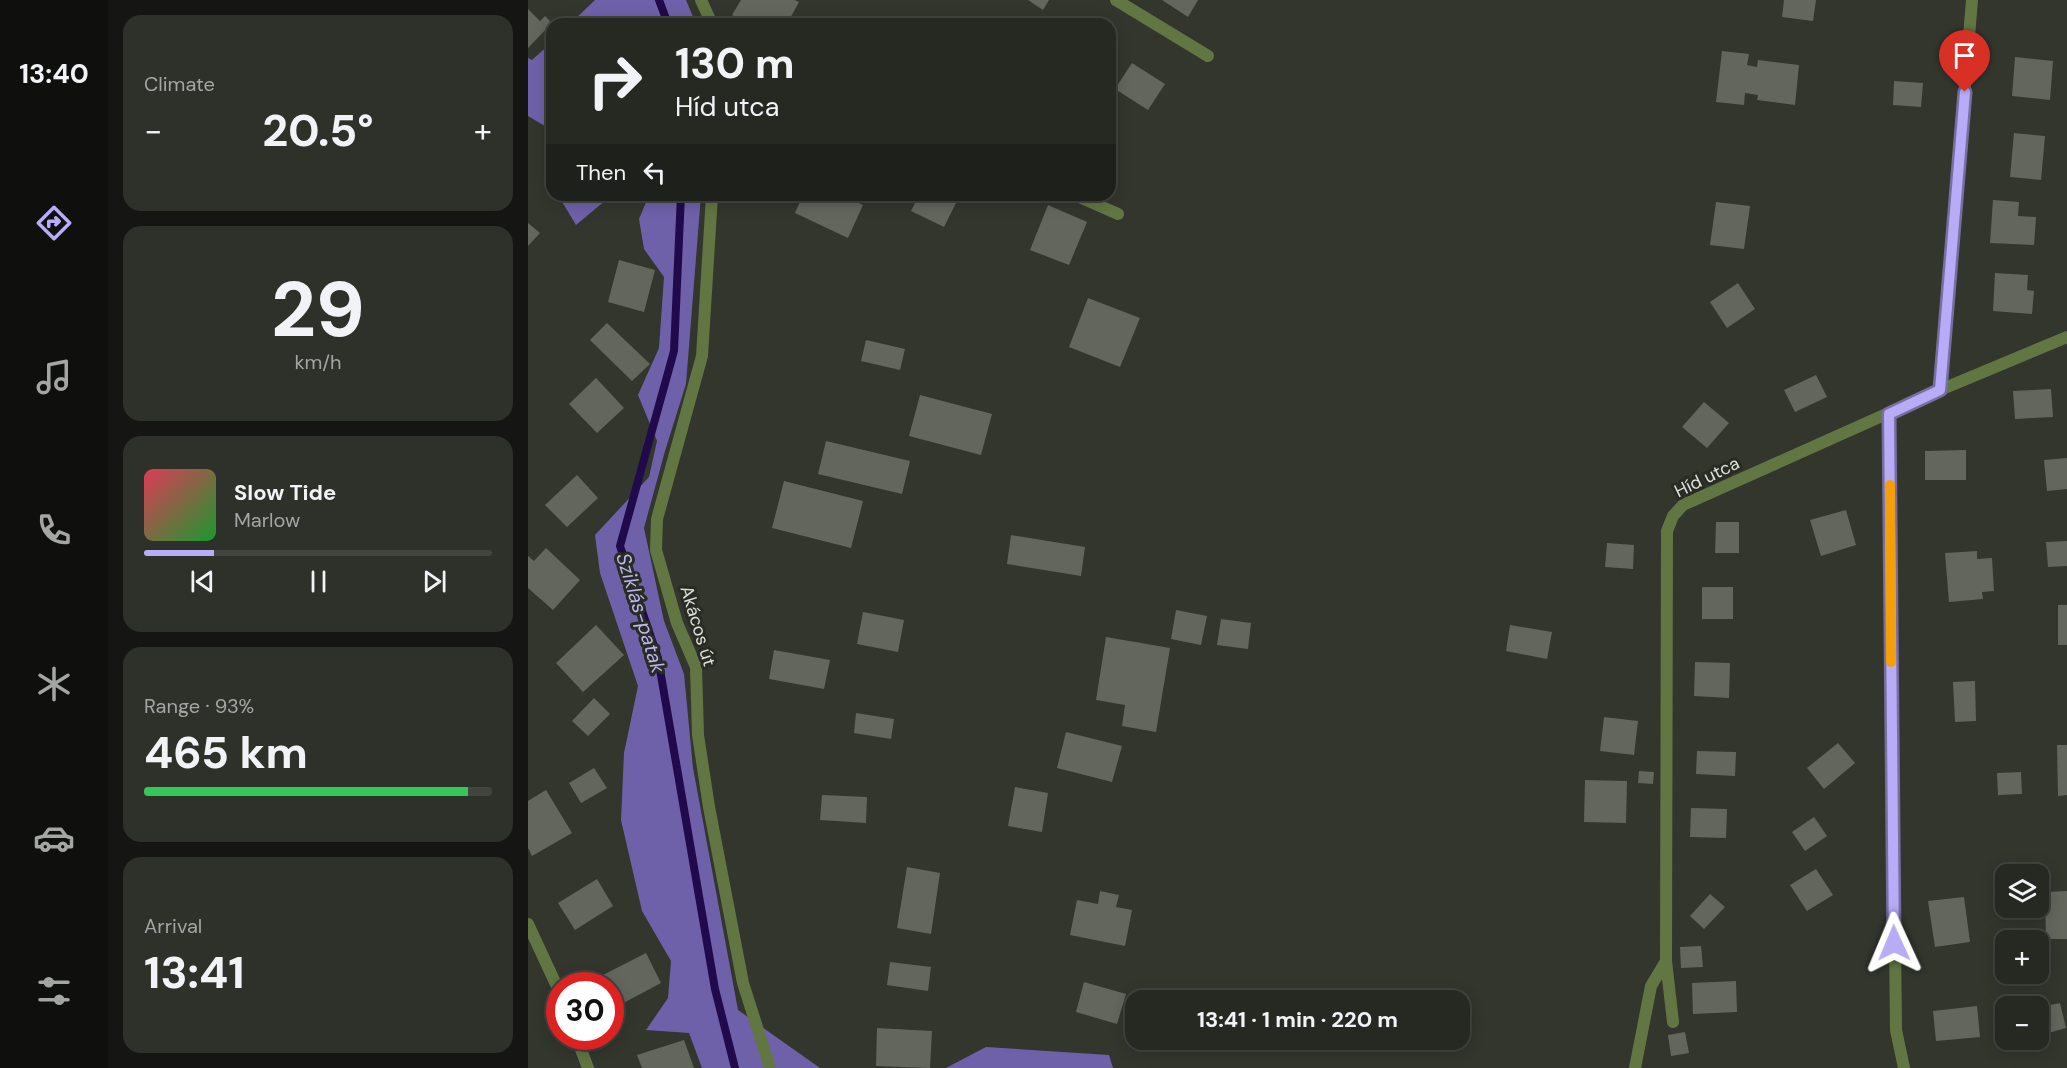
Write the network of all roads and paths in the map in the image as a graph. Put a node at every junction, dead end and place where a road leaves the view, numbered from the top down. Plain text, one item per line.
1 (701, 0) edge
2 (1116, 0) edge
3 (1972, 0) edge
4 (709, 18) edge
5 (1208, 56) dead end
6 (712, 201) edge
7 (1089, 201) edge
8 (1118, 214) dead end
9 (2067, 337) edge
10 (1940, 390) junction
11 (1889, 414) junction
12 (528, 924) edge
13 (1666, 961) junction
14 (550, 972) edge
15 (1672, 1022) dead end
16 (581, 1050) edge
17 (588, 1068) edge
18 (770, 1068) edge
19 (1635, 1068) edge
20 (1904, 1068) edge

1 - 4 street
2 - 5 street
3 - 10 street
6 - 18 street, Akácos út
7 - 8 street
9 - 10 street, Híd utca
10 - 11 street, Híd utca
11 - 13 street, Híd utca
11 - 20 street
12 - 14 street
13 - 15 street, Híd utca
13 - 19 street
16 - 17 street

